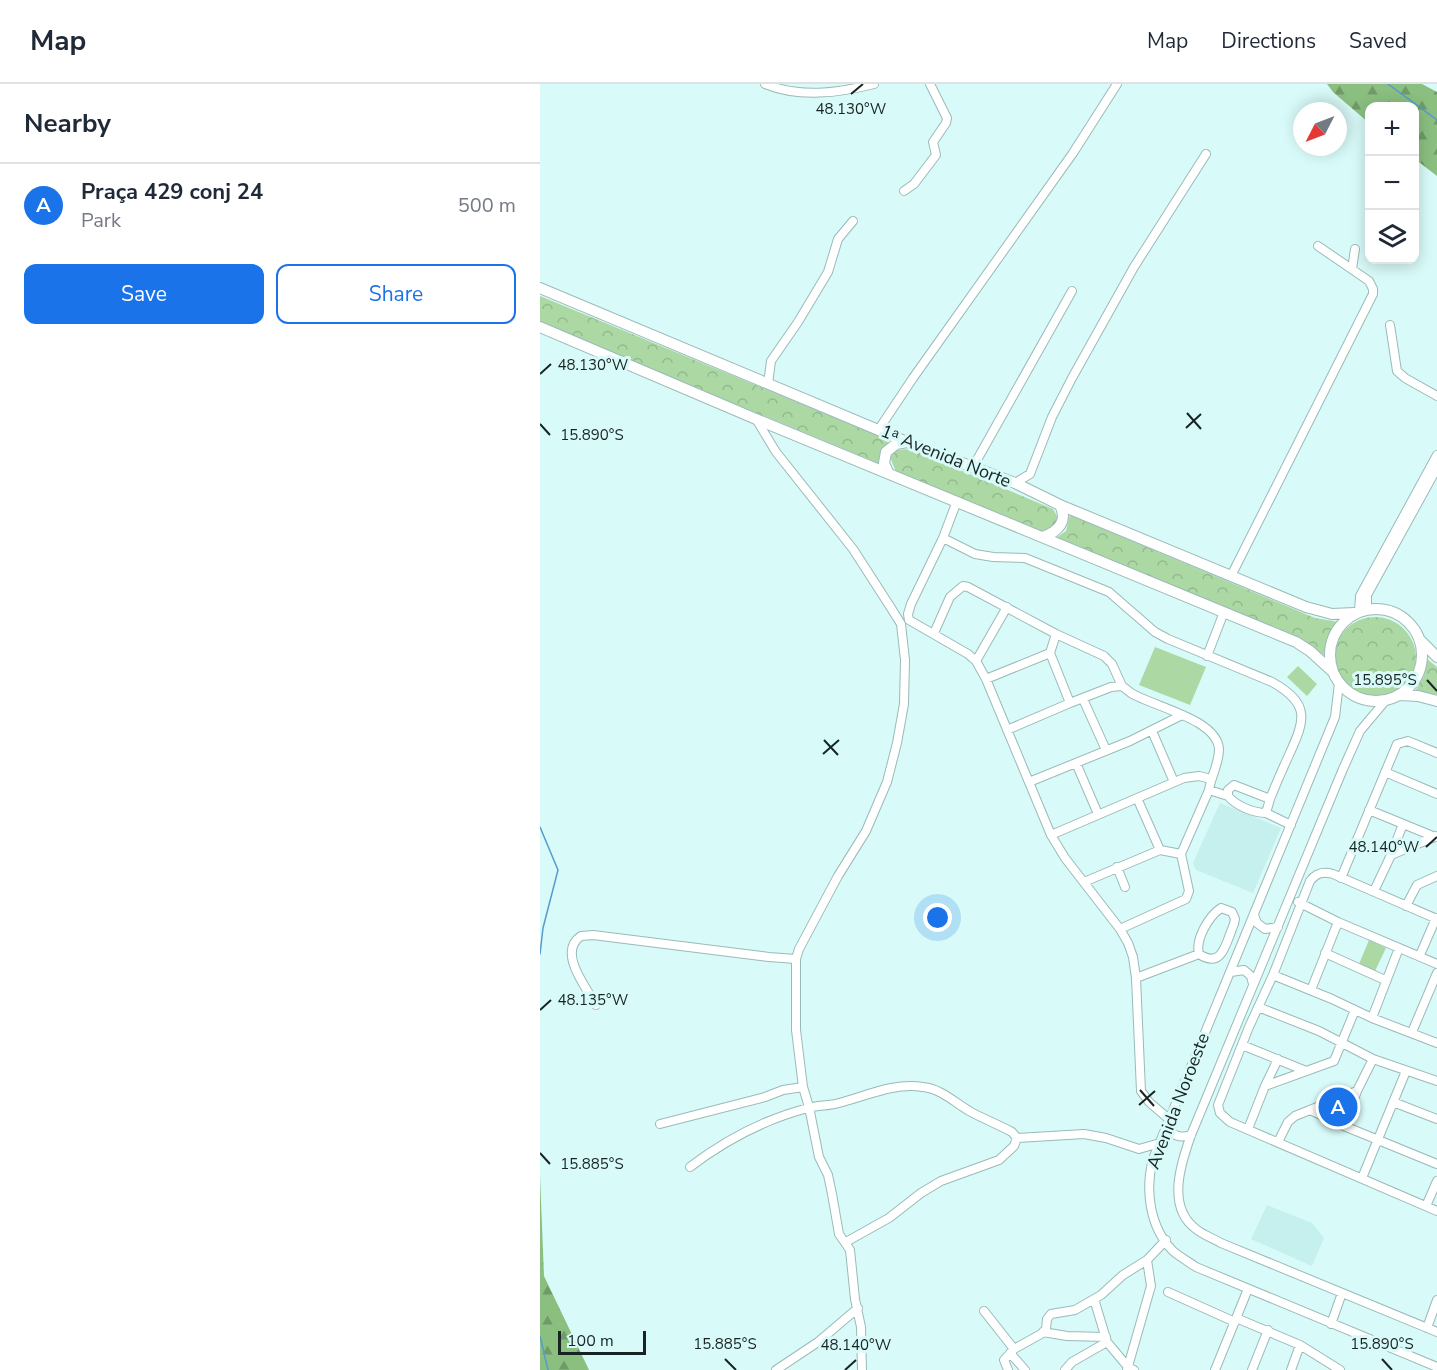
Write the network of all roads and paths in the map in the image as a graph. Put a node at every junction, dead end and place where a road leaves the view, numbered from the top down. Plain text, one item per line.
1 (765, 84) edge
2 (874, 84) edge
3 (930, 84) edge
4 (1117, 84) edge
5 (1206, 154) dead end
6 (904, 190) dead end
7 (853, 221) dead end
8 (1318, 246) dead end
9 (1355, 249) dead end
10 (1352, 269) junction
11 (540, 288) edge
12 (1072, 291) dead end
13 (1390, 325) dead end
14 (540, 327) edge
15 (768, 384) junction
16 (1437, 396) edge
17 (756, 419) junction
18 (879, 429) junction
19 (907, 442) junction
20 (1437, 455) edge
21 (973, 467) junction
22 (1437, 468) edge
23 (888, 472) junction
24 (1030, 474) junction
25 (1015, 483) junction
26 (1036, 492) junction
27 (957, 501) junction
28 (1060, 504) junction
29 (1043, 537) junction
30 (943, 538) junction
31 (1231, 576) junction
32 (1007, 607) junction
33 (1361, 611) junction
34 (1224, 612) junction
35 (905, 622) junction
36 (934, 633) junction
37 (1056, 634) junction
38 (1420, 640) junction
39 (1050, 652) junction
40 (1207, 656) junction
41 (1437, 657) edge
42 (976, 661) junction
43 (1332, 671) junction
44 (986, 680) junction
45 (1339, 683) junction
46 (1122, 686) junction
47 (1400, 695) junction
48 (1083, 699) junction
49 (1386, 700) junction
50 (1437, 701) edge
51 (1070, 703) junction
52 (1182, 715) junction
53 (1007, 730) junction
54 (1152, 731) junction
55 (1106, 750) junction
56 (1437, 753) edge
57 (1076, 763) junction
58 (1385, 772) junction
59 (1211, 779) junction
60 (1029, 782) junction
61 (1174, 782) junction
62 (1209, 790) junction
63 (1437, 794) edge
64 (1228, 796) junction
65 (1137, 798) junction
66 (1270, 799) junction
67 (1369, 810) junction
68 (1266, 813) junction
69 (1098, 814) junction
70 (1403, 824) junction
71 (1291, 825) junction
72 (1052, 835) junction
73 (1436, 837) edge
74 (1160, 850) junction
75 (1181, 854) junction
76 (1391, 855) junction
77 (1117, 867) junction
78 (1437, 876) edge
79 (1341, 878) junction
80 (1084, 882) junction
81 (1125, 886) dead end
82 (1374, 891) junction
83 (1290, 898) junction
84 (1302, 903) junction
85 (1406, 906) junction
86 (1254, 915) junction
87 (1436, 918) edge
88 (1338, 922) junction
89 (1278, 927) junction
90 (1120, 929) junction
91 (1399, 948) junction
92 (1325, 953) junction
93 (1199, 954) junction
94 (1419, 956) junction
95 (796, 959) junction
96 (1437, 964) edge
97 (1231, 972) junction
98 (1437, 973) edge
99 (1273, 975) junction
100 (1136, 978) junction
101 (1385, 980) junction
102 (1253, 985) junction
103 (1311, 990) junction
104 (1437, 994) edge
105 (1426, 999) junction
106 (596, 1005) dead end
107 (1258, 1007) junction
108 (1355, 1010) junction
109 (1372, 1018) junction
110 (1412, 1032) junction
111 (1341, 1042) junction
112 (1437, 1043) edge
113 (1242, 1045) junction
114 (1278, 1059) junction
115 (1373, 1059) junction
116 (1306, 1071) junction
117 (1406, 1071) junction
118 (1437, 1081) edge
119 (1265, 1086) junction
120 (803, 1087) junction
121 (1357, 1091) junction
122 (1393, 1102) junction
123 (809, 1107) junction
124 (1310, 1110) junction
125 (1437, 1119) edge
126 (1169, 1123) junction
127 (660, 1124) dead end
128 (1344, 1126) junction
129 (1248, 1129) junction
130 (1191, 1135) junction
131 (1017, 1138) junction
132 (1378, 1140) junction
133 (1278, 1142) junction
134 (1160, 1143) junction
135 (1437, 1164) edge
136 (690, 1167) dead end
137 (1362, 1178) junction
138 (1437, 1181) edge
139 (1426, 1206) junction
140 (1437, 1211) edge
141 (1166, 1240) junction
142 (846, 1242) junction
143 (1147, 1260) junction
144 (1248, 1289) junction
145 (1168, 1292) dead end
146 (1342, 1293) junction
147 (1095, 1299) junction
148 (1437, 1300) edge
149 (858, 1308) junction
150 (984, 1311) dead end
151 (1235, 1320) junction
152 (1331, 1324) junction
153 (1427, 1328) junction
154 (1268, 1330) junction
155 (1043, 1332) junction
156 (1437, 1332) edge
157 (1107, 1339) junction
158 (1300, 1345) junction
159 (1012, 1351) junction
160 (1329, 1367) edge
161 (1437, 1367) edge
162 (1130, 1369) edge
163 (776, 1370) edge
164 (862, 1370) edge
165 (1008, 1370) edge
166 (1025, 1370) edge
167 (1065, 1370) edge
168 (1215, 1370) edge
169 (1252, 1370) edge
170 (1291, 1370) edge
171 (1340, 1370) edge

1 - 2 street
3 - 6 street
4 - 18 street
5 - 24 street
7 - 15 street
8 - 10 street
9 - 10 street
10 - 31 street
11 - 15 main road, 1ᵃ Avenida Norte
12 - 21 street
13 - 16 street
14 - 17 main road, 1ᵃ Avenida Norte
15 - 18 main road, 1ᵃ Avenida Norte
17 - 23 main road, 1ᵃ Avenida Norte
17 - 35 street
18 - 19 main road, 1ᵃ Avenida Norte
19 - 21 main road, 1ᵃ Avenida Norte
19 - 23 main road
20 - 33 street
21 - 25 main road, 1ᵃ Avenida Norte
22 - 33 street
23 - 27 main road, 1ᵃ Avenida Norte
24 - 25 street
24 - 26 street
25 - 26 main road, 1ᵃ Avenida Norte
26 - 28 main road, 1ᵃ Avenida Norte
27 - 29 main road, 1ᵃ Avenida Norte
27 - 30 street
28 - 29 main road
28 - 31 main road, 1ᵃ Avenida Norte
29 - 34 main road, 1ᵃ Avenida Norte
30 - 35 street
30 - 40 street
31 - 33 main road, 1ᵃ Avenida Norte
32 - 36 street
32 - 37 street
32 - 42 street
33 - 38 main road
33 - 43 main road
34 - 40 street
34 - 43 main road, 1ᵃ Avenida Norte
35 - 36 street
35 - 95 street
36 - 42 street
37 - 39 street
37 - 46 street
38 - 41 main road
38 - 47 main road
39 - 44 street
39 - 51 street
40 - 66 street
42 - 44 street
43 - 45 main road
44 - 53 street
45 - 49 main road
45 - 71 street, Avenida Noroeste
46 - 48 street
46 - 52 street
47 - 49 main road
47 - 50 main road
48 - 51 street
48 - 55 street
49 - 83 street, Avenida Noroeste
51 - 53 street
52 - 54 street
52 - 59 street
53 - 60 street
54 - 55 street
54 - 61 street
55 - 57 street
56 - 58 street
57 - 60 street
57 - 69 street
58 - 63 street
58 - 67 street
59 - 61 street
59 - 62 street
60 - 72 street
61 - 65 street
62 - 64 street
62 - 75 street
64 - 66 street
64 - 68 street
65 - 69 street
65 - 74 street
66 - 68 street
67 - 70 street
67 - 79 street
68 - 71 street
69 - 72 street
70 - 73 street
70 - 76 street
71 - 86 street, Avenida Noroeste
72 - 80 street
73 - 76 street
74 - 75 street
74 - 77 street
75 - 90 street
76 - 82 street
77 - 80 street
77 - 81 street
78 - 85 street
79 - 82 street
79 - 84 street
80 - 90 street
82 - 85 street
83 - 84 street
83 - 89 street, Avenida Noroeste
84 - 88 street
84 - 99 street
85 - 87 street
86 - 89 street
86 - 97 street, Avenida Noroeste
87 - 94 street
88 - 91 street
88 - 92 street
89 - 102 street, Avenida Noroeste
90 - 100 street
91 - 94 street
91 - 101 street
92 - 101 street
92 - 103 street
93 - 93 street
93 - 100 street
94 - 96 street
95 - 106 street
95 - 120 street
97 - 102 street
97 - 126 street, Avenida Noroeste
98 - 105 street
99 - 103 street
99 - 107 street
100 - 126 street
101 - 109 street
102 - 130 street, Avenida Noroeste
103 - 108 street
104 - 105 street
105 - 110 street
107 - 111 street
107 - 113 street
108 - 109 street
108 - 111 street
109 - 110 street
110 - 112 street
111 - 115 street
111 - 116 street
113 - 114 street
113 - 129 street
114 - 116 street
114 - 119 street
115 - 117 street
115 - 121 street
116 - 119 street
117 - 118 street
117 - 122 street
119 - 129 street
120 - 123 street
120 - 127 street
121 - 124 street
121 - 128 street
122 - 125 street
122 - 132 street
123 - 131 street
123 - 136 street
123 - 142 street
124 - 128 street
124 - 133 street
126 - 130 street
126 - 134 street, Avenida Noroeste
128 - 132 street
129 - 133 street
130 - 146 street, Avenida Noroeste
131 - 134 street
131 - 142 street
132 - 135 street
132 - 137 street
133 - 137 street
134 - 141 street, Avenida Noroeste
137 - 139 street
138 - 139 street
139 - 140 street
141 - 143 street
141 - 144 street, Avenida Noroeste
142 - 149 street
143 - 147 street
143 - 162 street
144 - 151 street
144 - 152 street, Avenida Noroeste
145 - 151 street
146 - 152 street
146 - 153 street, Avenida Noroeste
147 - 155 street
147 - 157 street
148 - 153 street
149 - 163 street
149 - 164 street
150 - 159 street
151 - 154 street
151 - 168 street
152 - 161 street, Avenida Noroeste
153 - 156 street, Avenida Noroeste
154 - 158 street
154 - 169 street
155 - 157 street
155 - 159 street
157 - 162 street
157 - 167 street
158 - 160 street
158 - 170 street
159 - 165 street
159 - 166 street
160 - 171 street

